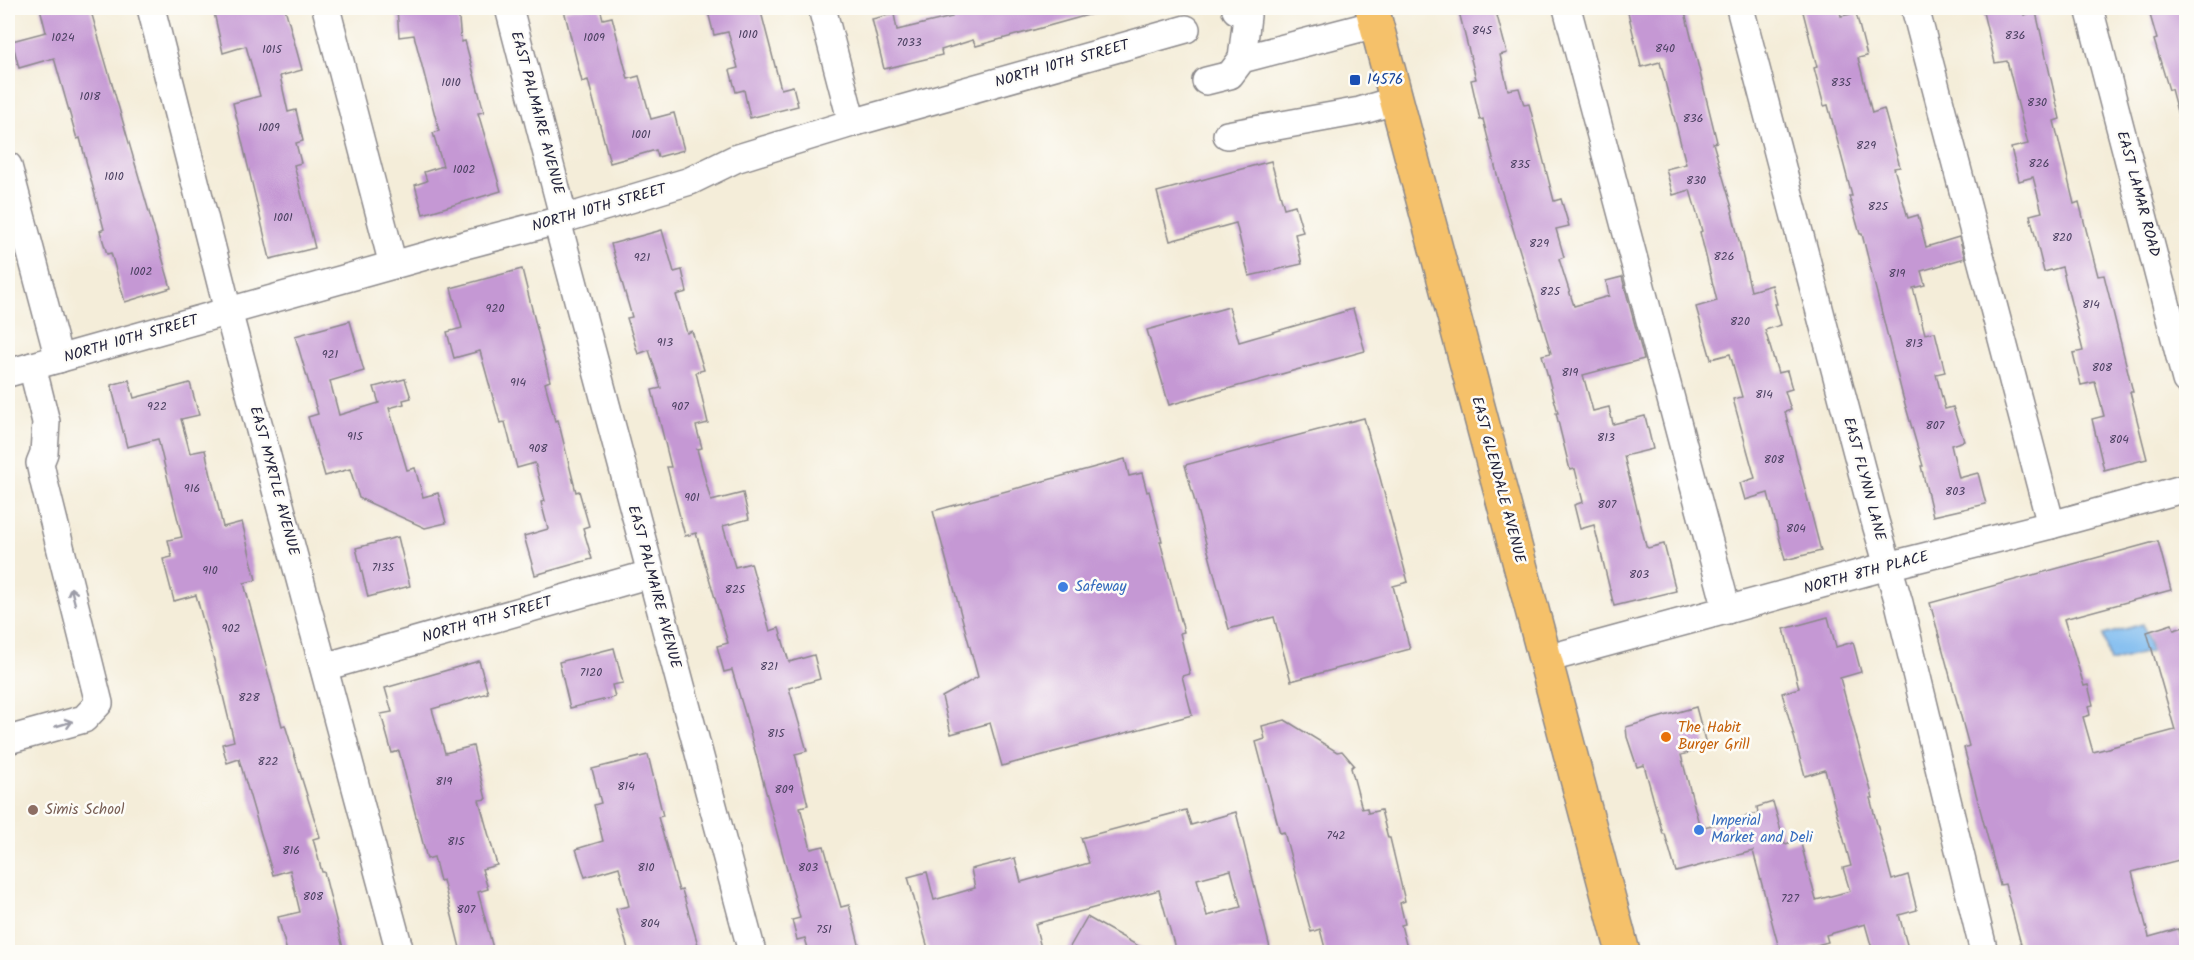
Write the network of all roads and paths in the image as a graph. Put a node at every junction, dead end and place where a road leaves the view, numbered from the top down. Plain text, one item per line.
1 (151, 8) edge
2 (326, 8) edge
3 (509, 8) edge
4 (822, 8) edge
5 (1567, 8) edge
6 (1740, 8) edge
7 (1915, 8) edge
8 (2089, 8) edge
9 (1236, 10) dead end
10 (1374, 16) edge
11 (1186, 29) dead end
12 (1242, 59) junction
13 (1206, 81) dead end
14 (1396, 100) junction
15 (852, 123) junction
16 (1227, 135) dead end
17 (8, 166) edge
18 (560, 220) junction
19 (393, 265) junction
20 (228, 311) junction
21 (59, 359) junction
22 (20, 370) edge
23 (2187, 380) edge
24 (2187, 489) edge
25 (2051, 525) junction
26 (1888, 566) junction
27 (650, 574) junction
28 (1727, 610) junction
29 (1546, 659) junction
30 (324, 667) junction
31 (8, 740) edge
32 (400, 952) edge
33 (752, 952) edge
34 (1623, 952) edge
35 (1984, 952) edge

1 - 20 street, EAST MYRTLE AVENUE
2 - 19 street
3 - 18 street, EAST PALMAIRE AVENUE
4 - 15 street
5 - 28 street
6 - 26 street, EAST FLYNN LANE
7 - 25 street
8 - 23 street, EAST LAMAR ROAD
9 - 12 street
10 - 12 street
10 - 14 main road, EAST GLENDALE AVENUE
11 - 15 street, NORTH 10TH STREET
12 - 13 street
14 - 16 street
14 - 29 main road, EAST GLENDALE AVENUE
15 - 18 street, NORTH 10TH STREET
17 - 21 street
18 - 19 street, NORTH 10TH STREET
18 - 27 street, EAST PALMAIRE AVENUE
19 - 20 street, NORTH 10TH STREET
20 - 21 street, NORTH 10TH STREET
20 - 30 street, EAST MYRTLE AVENUE
21 - 22 street, NORTH 10TH STREET
31 -> 22 street
24 - 25 street, NORTH 8TH PLACE
25 - 26 street, NORTH 8TH PLACE
26 - 28 street, NORTH 8TH PLACE
26 - 35 street, EAST FLYNN LANE
27 - 30 street, NORTH 9TH STREET
27 - 33 street, EAST PALMAIRE AVENUE
28 - 29 street, NORTH 8TH PLACE
29 - 34 main road, EAST GLENDALE AVENUE
30 - 32 street, EAST MYRTLE AVENUE

